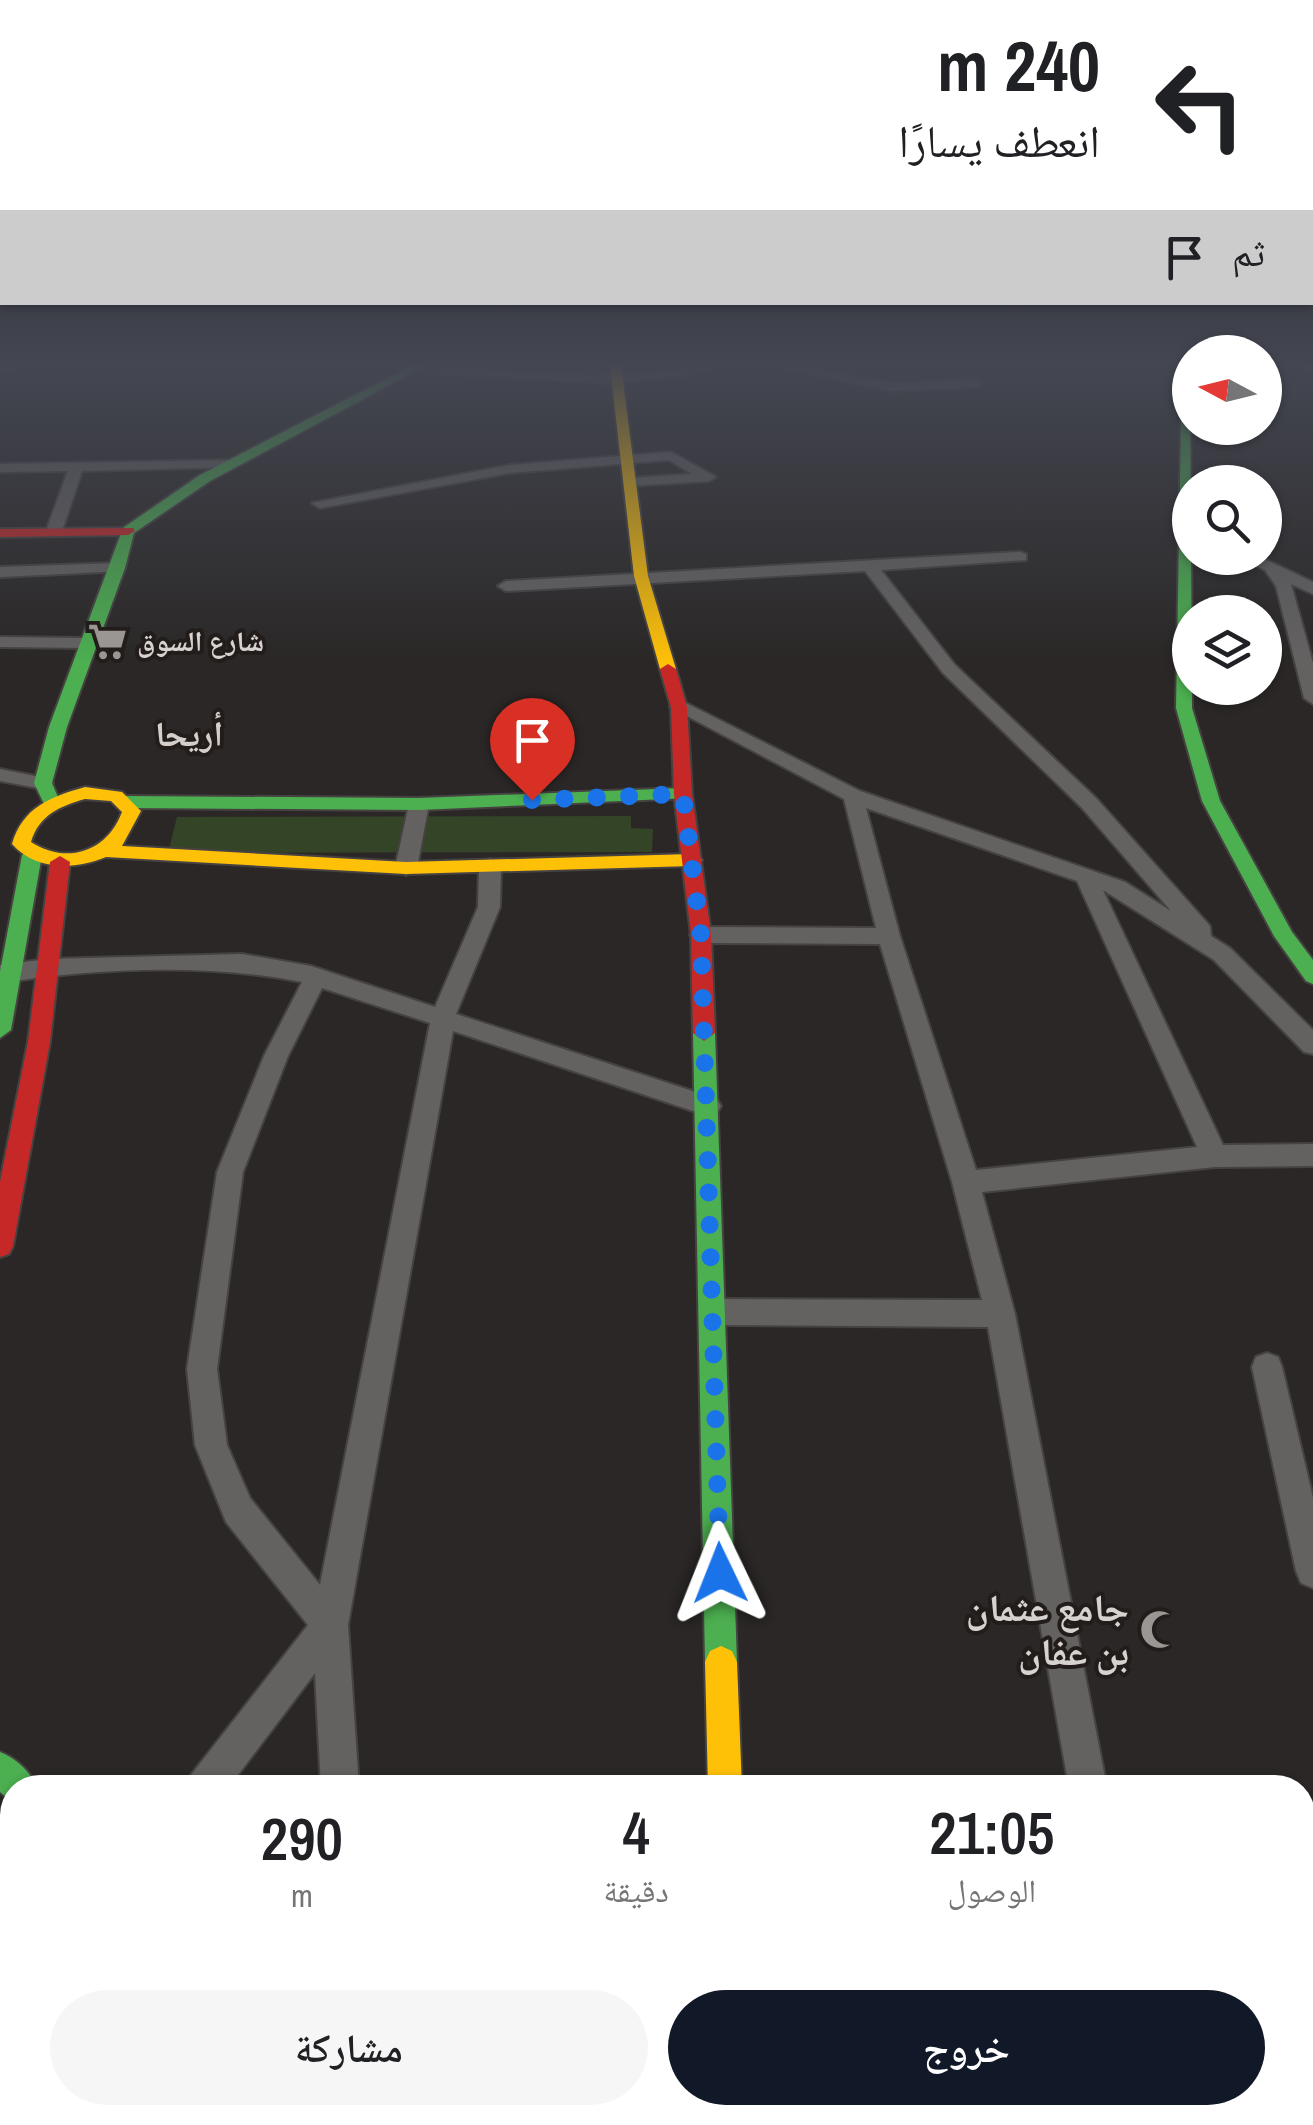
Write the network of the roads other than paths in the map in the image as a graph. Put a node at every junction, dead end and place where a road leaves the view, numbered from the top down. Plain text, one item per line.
1 (141, 465) edge
2 (229, 465) edge
3 (246, 465) edge
4 (627, 465) edge
5 (77, 466) junction
6 (0, 468) edge
7 (628, 471) junction
8 (192, 490) junction
9 (320, 503) dead end
10 (54, 531) junction
11 (128, 531) junction
12 (0, 532) edge
13 (1020, 557) dead end
14 (868, 564) junction
15 (118, 568) junction
16 (0, 572) edge
17 (1282, 573) edge
18 (1187, 575) edge
19 (1276, 575) edge
20 (642, 576) junction
21 (506, 586) dead end
22 (1313, 589) edge
23 (0, 642) edge
24 (88, 643) junction
25 (1313, 698) edge
26 (679, 707) junction
27 (0, 776) edge
28 (47, 793) junction
29 (683, 794) junction
30 (853, 796) junction
31 (126, 802) junction
32 (418, 804) junction
33 (24, 826) junction
34 (0, 838) edge
35 (103, 851) junction
36 (32, 855) junction
37 (692, 860) junction
38 (60, 862) junction
39 (490, 866) junction
40 (406, 868) junction
41 (1085, 875) junction
42 (701, 935) junction
43 (888, 936) junction
44 (1222, 954) junction
45 (48, 967) junction
46 (5, 975) edge
47 (1313, 976) edge
48 (315, 979) junction
49 (443, 1016) junction
50 (0, 1030) edge
51 (1313, 1045) edge
52 (708, 1106) junction
53 (1313, 1154) edge
54 (1215, 1156) junction
55 (966, 1182) junction
56 (0, 1246) edge
57 (713, 1312) junction
58 (1000, 1314) junction
59 (1267, 1367) dead end
60 (1313, 1572) edge
61 (330, 1625) junction
62 (214, 1775) edge
63 (339, 1775) edge
64 (725, 1775) edge
65 (1086, 1775) edge

1 - 5 street
2 - 8 main road
3 - 8 main road
4 - 7 main road
5 - 6 street
5 - 10 street
7 - 9 street
7 - 20 main road
8 - 11 main road
10 - 11 main road
10 - 12 main road
11 - 15 main road
13 - 14 street
14 - 20 street
14 - 44 street
15 - 16 street
15 - 24 main road
17 - 22 street
18 - 47 main road
19 - 25 street
20 - 21 street
20 - 26 main road
23 - 24 street
24 - 28 main road
26 - 29 main road
26 - 30 street
27 - 28 street
28 - 31 main road
28 - 33 main road
29 - 32 main road
29 - 37 main road
30 - 41 street
30 - 43 street
31 - 32 main road
31 - 35 main road
32 - 40 street
33 - 34 main road
33 - 36 main road
35 - 38 main road
35 - 40 main road
36 - 38 main road
36 - 46 main road
37 - 39 main road
37 - 42 main road
38 - 45 main road
39 - 40 main road
39 - 49 street
41 - 44 street
41 - 54 street
42 - 43 street
42 - 52 main road
43 - 55 street
44 - 51 street
45 - 46 street
45 - 48 street
45 - 56 main road
46 - 50 main road
48 - 49 street
48 - 61 street
49 - 52 street
49 - 61 street
52 - 57 main road
53 - 54 street
54 - 55 street
55 - 58 street
57 - 58 street
57 - 64 main road
58 - 65 street
59 - 60 street
61 - 62 street
61 - 63 street

